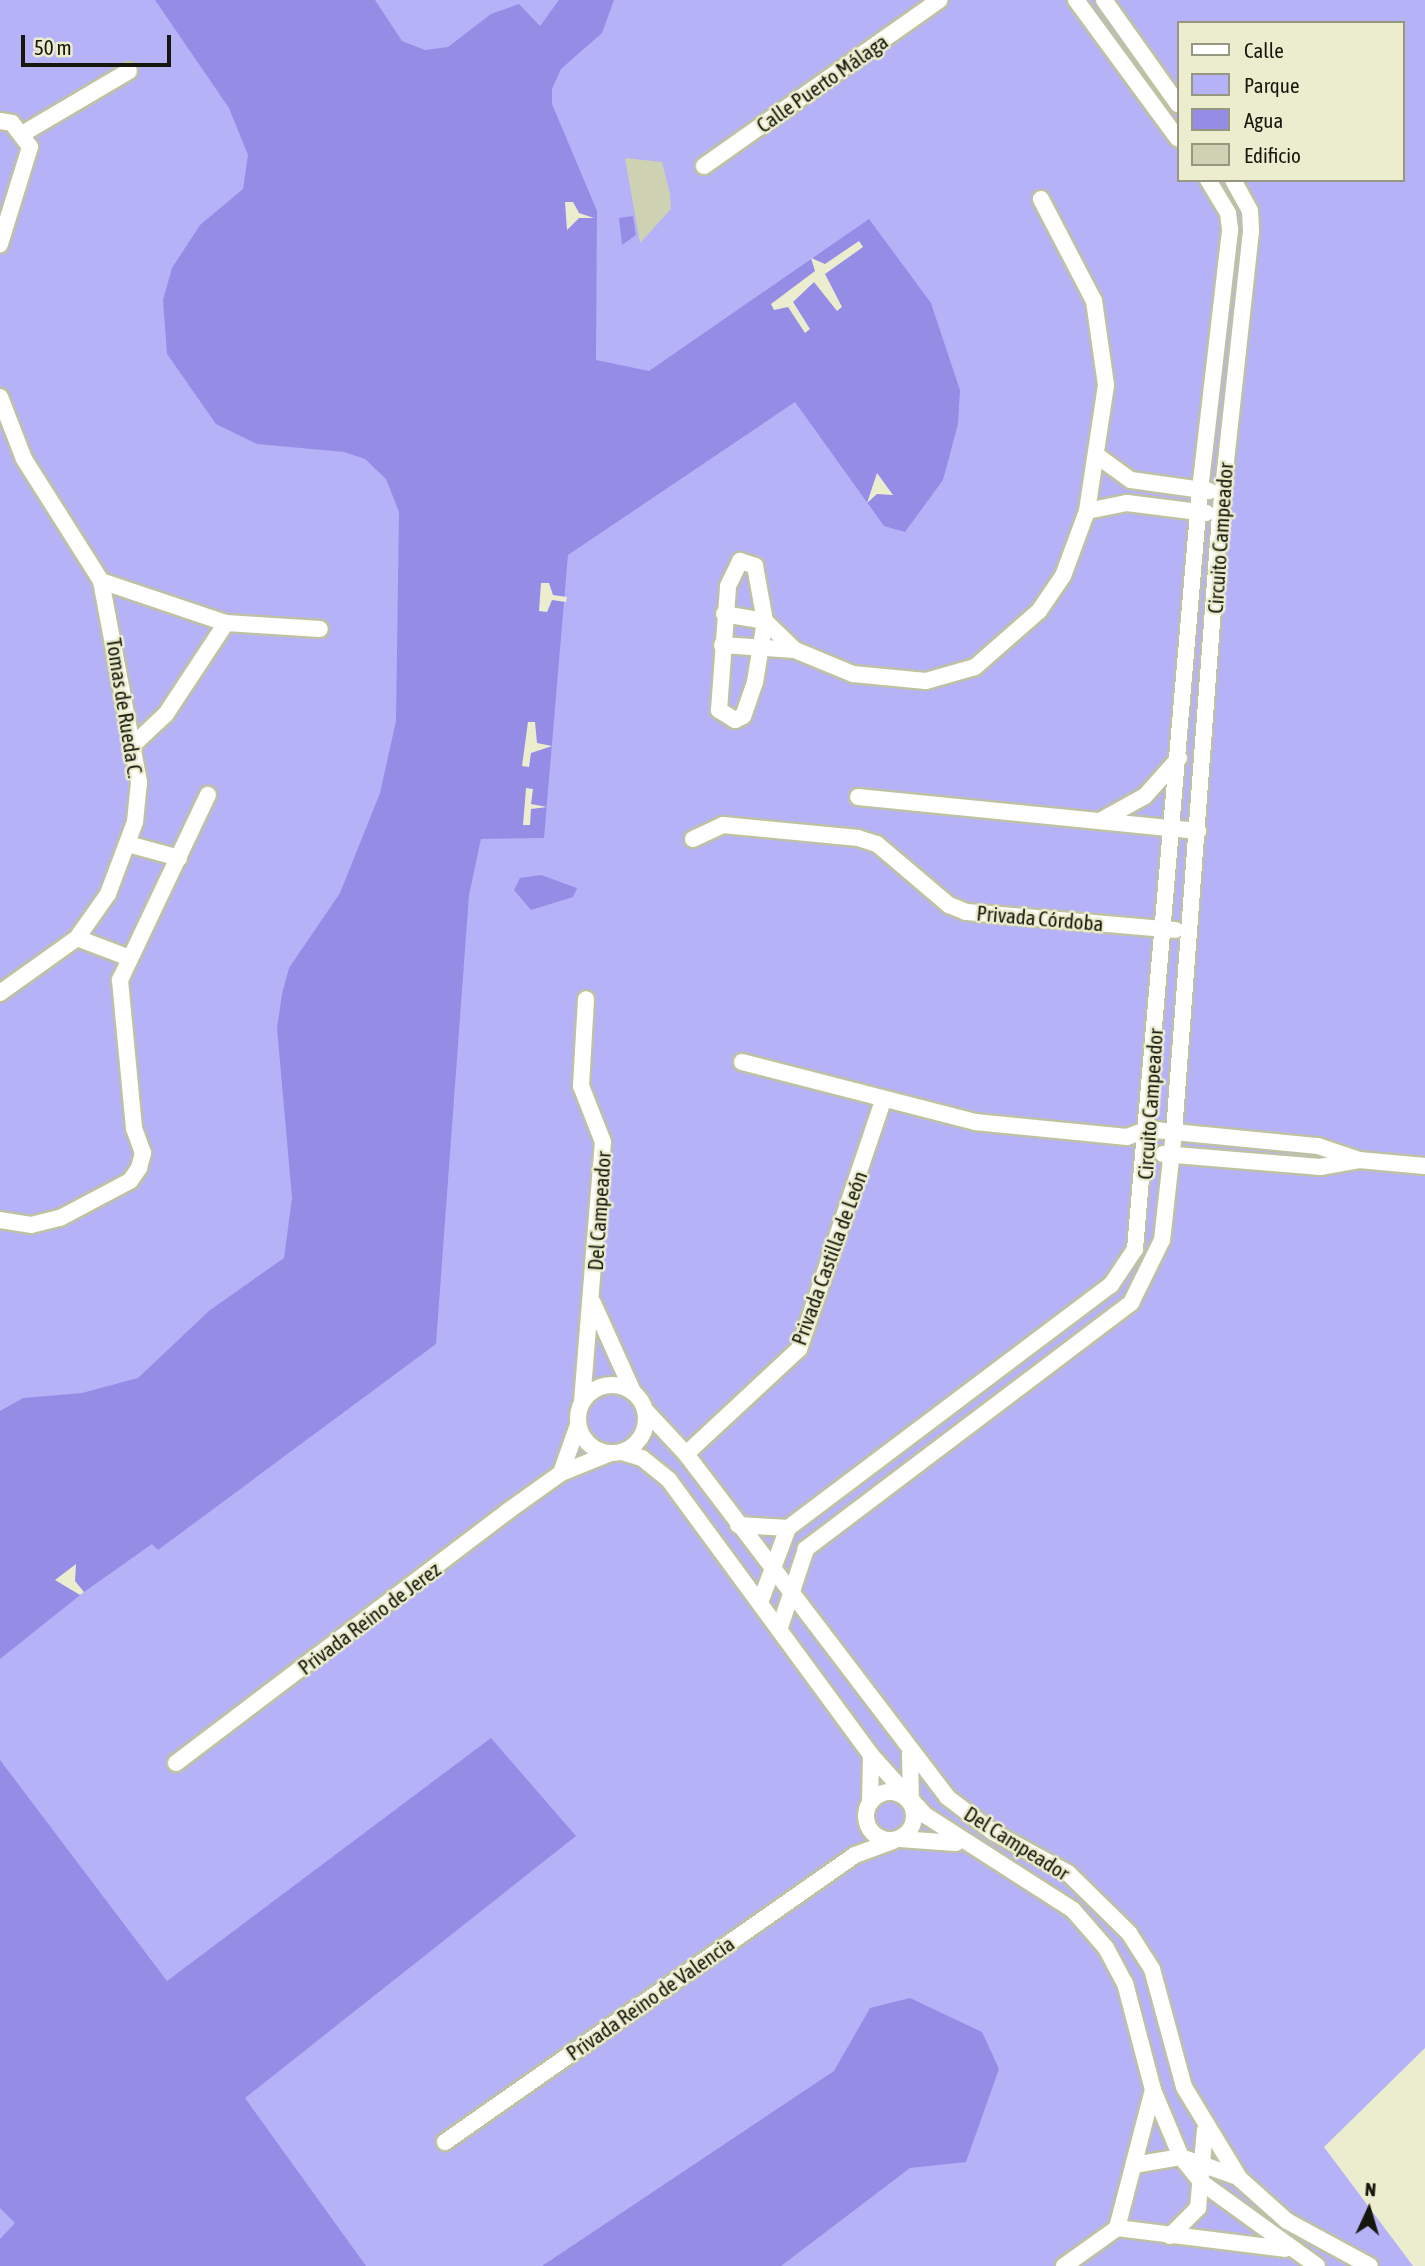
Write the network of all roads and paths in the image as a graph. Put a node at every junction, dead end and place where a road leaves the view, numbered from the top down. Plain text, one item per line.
1 (939, 0) edge
2 (1076, 0) edge
3 (1104, 0) edge
4 (129, 71) dead end
5 (1176, 101) edge
6 (0, 121) edge
7 (22, 134) junction
8 (1176, 136) edge
9 (704, 166) dead end
10 (1210, 182) edge
11 (1234, 182) edge
12 (1041, 199) dead end
13 (1250, 211) junction
14 (1228, 214) junction
15 (0, 244) edge
16 (0, 397) edge
17 (1099, 457) junction
18 (1200, 490) junction
19 (1222, 492) junction
20 (1087, 511) junction
21 (1198, 512) junction
22 (1220, 515) junction
23 (101, 581) junction
24 (724, 614) junction
25 (765, 621) junction
26 (226, 623) junction
27 (320, 629) dead end
28 (722, 645) junction
29 (795, 650) junction
30 (761, 651) junction
31 (133, 745) junction
32 (1179, 758) junction
33 (208, 795) dead end
34 (858, 797) dead end
35 (1096, 822) junction
36 (1174, 828) junction
37 (1198, 831) junction
38 (693, 839) dead end
39 (128, 844) junction
40 (179, 858) junction
41 (1164, 929) junction
42 (1188, 931) junction
43 (77, 938) junction
44 (130, 958) junction
45 (0, 993) edge
46 (586, 999) dead end
47 (742, 1062) dead end
48 (883, 1101) junction
49 (1149, 1129) junction
50 (1174, 1132) junction
51 (1127, 1137) junction
52 (1147, 1152) junction
53 (1171, 1156) junction
54 (1359, 1160) junction
55 (1425, 1166) edge
56 (0, 1220) edge
57 (1135, 1249) junction
58 (1157, 1259) junction
59 (593, 1303) junction
60 (993, 1372) junction
61 (633, 1392) junction
62 (1010, 1397) junction
63 (582, 1402) junction
64 (645, 1410) junction
65 (578, 1425) junction
66 (617, 1452) junction
67 (686, 1454) junction
68 (561, 1474) junction
69 (738, 1525) junction
70 (788, 1528) junction
71 (771, 1568) junction
72 (791, 1593) junction
73 (761, 1600) junction
74 (780, 1627) junction
75 (910, 1753) junction
76 (871, 1755) junction
77 (176, 1763) dead end
78 (947, 1797) junction
79 (907, 1799) junction
80 (870, 1803) junction
81 (866, 1821) junction
82 (896, 1840) junction
83 (964, 1845) junction
84 (855, 1855) junction
85 (1153, 2090) junction
86 (1205, 2129) junction
87 (445, 2142) dead end
88 (1181, 2157) junction
89 (1204, 2162) junction
90 (1134, 2165) junction
91 (1241, 2179) junction
92 (1201, 2182) junction
93 (1117, 2228) junction
94 (1170, 2236) junction
95 (1286, 2250) junction
96 (1064, 2266) edge
97 (1317, 2266) edge
98 (1370, 2266) edge

1 - 9 street, Calle Puerto Málaga
2 - 8 street
3 - 5 street
4 - 7 street
6 - 7 street
7 - 15 street
10 - 14 street
11 - 13 street
12 - 17 street
13 - 14 street
13 - 19 street, Circuito Campeador
14 - 18 street, Circuito Campeador
16 - 23 street, Tomas de Rueda C.
17 - 18 street
17 - 20 street
18 - 19 street
18 - 21 street, Circuito Campeador
19 - 22 street, Circuito Campeador
20 - 21 street
20 - 29 street
21 - 22 street
21 - 32 street, Circuito Campeador
22 - 37 street, Circuito Campeador
23 - 26 street
23 - 31 street, Tomas de Rueda C.
24 - 25 street
24 - 25 street
24 - 28 street
25 - 29 street
25 - 30 street
26 - 27 street
26 - 31 street
28 - 30 street
28 - 30 street
29 - 30 street
31 - 39 street, Tomas de Rueda C.
32 - 35 street
32 - 36 street, Circuito Campeador
33 - 40 street
34 - 35 street
35 - 36 street
36 - 37 street
36 - 41 street, Circuito Campeador
37 - 42 street, Circuito Campeador
38 - 41 street, Privada Córdoba
39 - 40 street
39 - 43 street, Tomas de Rueda C.
40 - 44 street
41 - 42 street, Privada Córdoba
41 - 49 street, Circuito Campeador
42 - 50 street, Circuito Campeador
43 - 44 street
43 - 45 street, Tomas de Rueda C.
44 - 56 street
46 - 59 street, Del Campeador
47 - 48 street
48 - 51 street
48 - 67 street, Privada Castilla de León
49 - 50 street
49 - 51 street
49 - 52 street, Circuito Campeador
50 - 53 street, Circuito Campeador
50 - 54 street, Circuito Campeador
51 - 52 street
52 - 53 street
52 - 57 street, Circuito Campeador
53 - 54 street
53 - 58 street, Circuito Campeador
54 - 55 street
57 - 58 street
57 - 60 street, Circuito Campeador
58 - 62 street, Circuito Campeador
59 - 61 street, Del Campeador
59 - 63 street, Del Campeador
60 - 62 street
60 - 70 street, Circuito Campeador
61 - 63 street
61 - 64 street
62 - 72 street, Circuito Campeador
63 - 65 street
64 - 66 street
64 - 67 street, Del Campeador
65 - 66 street
65 - 68 street
66 - 68 street, Privada Reino de Jerez
66 - 73 street, Del Campeador
67 - 69 street, Del Campeador
68 - 77 street, Privada Reino de Jerez
69 - 70 street
69 - 71 street, Del Campeador
70 - 71 street, Circuito Campeador
71 - 72 street, Del Campeador
71 - 73 street, Circuito Campeador
72 - 74 street, Circuito Campeador
72 - 75 street, Del Campeador
73 - 74 street, Del Campeador
74 - 76 street, Del Campeador
75 - 78 street, Del Campeador
75 - 79 street
76 - 79 street, Del Campeador
76 - 80 street
78 - 79 street
78 - 86 street, Del Campeador
79 - 80 street
79 - 82 street
79 - 83 street, Del Campeador
80 - 81 street
81 - 82 street
81 - 84 street
82 - 83 street, Del Campeador
82 - 84 street, Privada Reino de Valencia
83 - 85 street, Del Campeador
84 - 87 street, Privada Reino de Valencia
85 - 88 street, Del Campeador
85 - 90 street
86 - 89 street
86 - 91 street, Del Campeador
88 - 89 street
88 - 90 street
88 - 92 street, Del Campeador
89 - 91 street
89 - 92 street
90 - 93 street
91 - 98 street, Del Campeador
92 - 94 street
92 - 95 street, Del Campeador
93 - 94 street
93 - 96 street
94 - 95 street
95 - 97 street, Del Campeador

